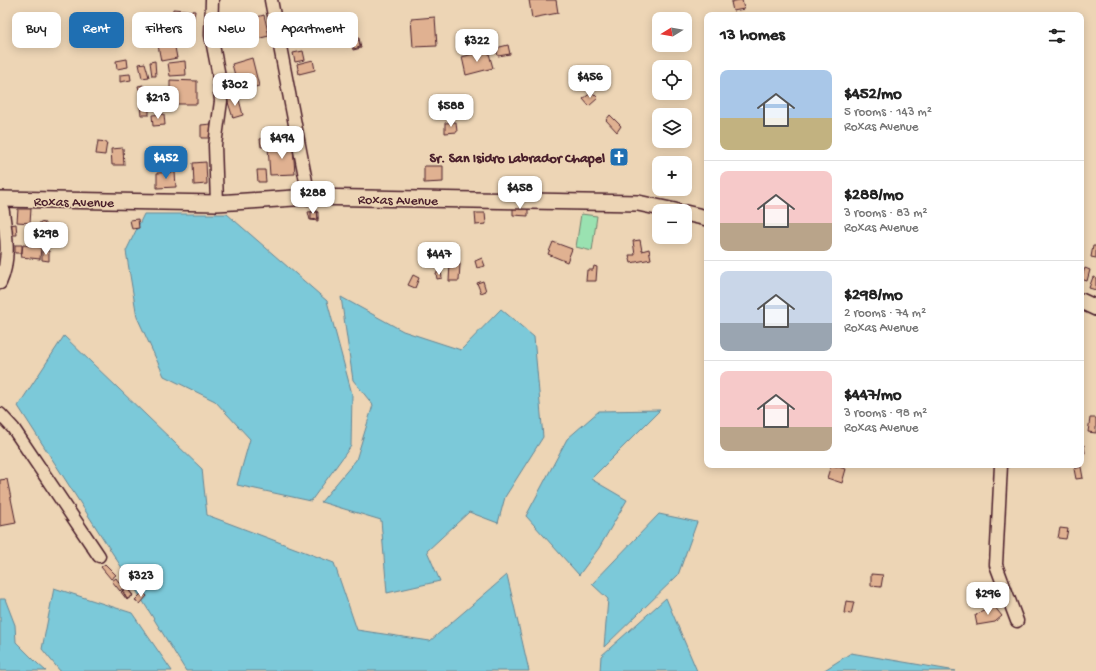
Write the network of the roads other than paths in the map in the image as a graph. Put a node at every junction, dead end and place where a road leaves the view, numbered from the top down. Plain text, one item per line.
1 (212, 0) edge
2 (271, 0) edge
3 (309, 197) junction
4 (1, 199) edge
5 (217, 203) junction
6 (652, 206) edge
7 (692, 215) edge
8 (704, 217) edge
9 (0, 283) edge
10 (1084, 303) edge
11 (1096, 308) edge
12 (0, 414) edge
13 (1001, 468) edge
14 (99, 556) dead end
15 (1017, 621) dead end

1 - 5 street
2 - 3 street
3 - 5 main road, Roxas Avenue
3 - 6 main road, Roxas Avenue
4 - 5 main road, Roxas Avenue
4 - 9 street
7 - 8 main road
10 - 11 main road
12 - 14 street
13 - 15 street

